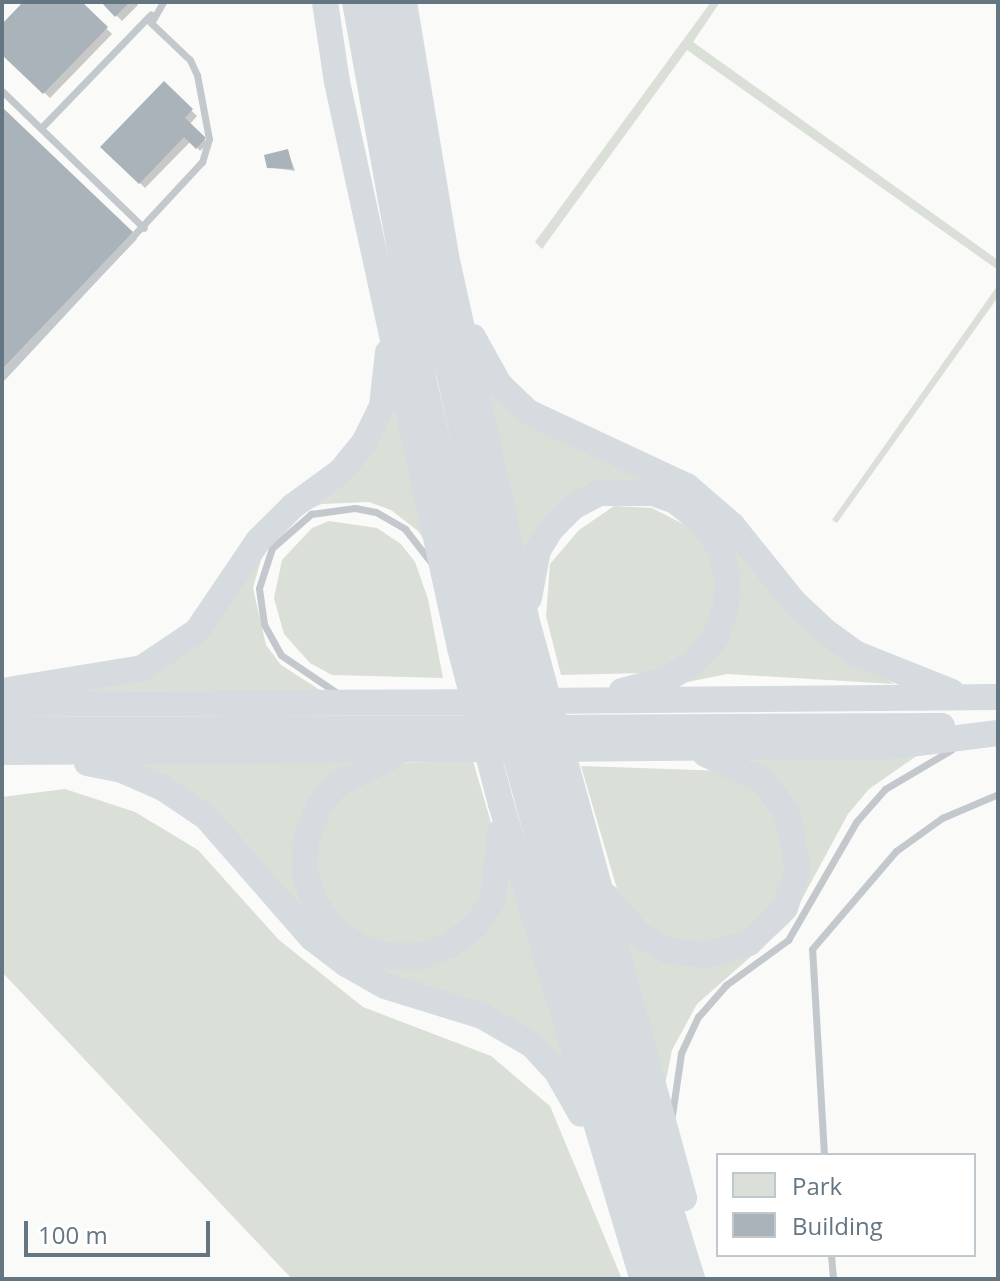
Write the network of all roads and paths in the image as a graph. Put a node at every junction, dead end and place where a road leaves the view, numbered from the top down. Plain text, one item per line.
1 (163, 2) edge
2 (325, 2) edge
3 (355, 2) edge
4 (379, 2) edge
5 (404, 2) edge
6 (153, 13) junction
7 (2, 91) edge
8 (41, 128) junction
9 (144, 228) junction
10 (446, 256) junction
11 (389, 329) junction
12 (2, 377) edge
13 (446, 585) junction
14 (505, 646) junction
15 (2, 691) edge
16 (998, 697) edge
17 (966, 698) junction
18 (584, 701) junction
19 (353, 702) junction
20 (2, 704) edge
21 (2, 730) edge
22 (991, 732) edge
23 (682, 748) junction
24 (408, 750) junction
25 (2, 752) edge
26 (35, 752) junction
27 (526, 788) junction
28 (996, 795) dead end
29 (595, 881) junction
30 (669, 1141) junction
31 (824, 1153) edge
32 (603, 1155) junction
33 (831, 1257) edge
34 (643, 1279) edge
35 (669, 1279) edge
36 (692, 1279) edge
37 (704, 1279) edge
38 (833, 1279) edge

1 - 6 lane
2 - 11 highway
3 - 14 highway
4 - 14 highway
5 - 10 highway
6 - 8 lane
6 - 9 lane
7 - 8 lane
8 - 9 lane
9 - 12 lane
10 - 14 highway
10 - 17 highway
11 - 13 highway
11 - 15 highway
13 - 14 highway
13 - 19 lane
14 - 18 highway
14 - 27 highway
14 - 27 highway
16 - 17 highway
17 - 18 highway
18 - 19 highway
19 - 20 highway
21 - 22 highway
22 - 23 highway
22 - 30 lane
23 - 24 highway
23 - 29 highway
24 - 26 highway
24 - 27 highway
25 - 26 highway
26 - 32 highway
27 - 29 highway
27 - 32 highway
27 - 35 highway
27 - 36 highway
28 - 31 lane
29 - 30 highway
30 - 37 highway
32 - 34 highway
33 - 38 lane

